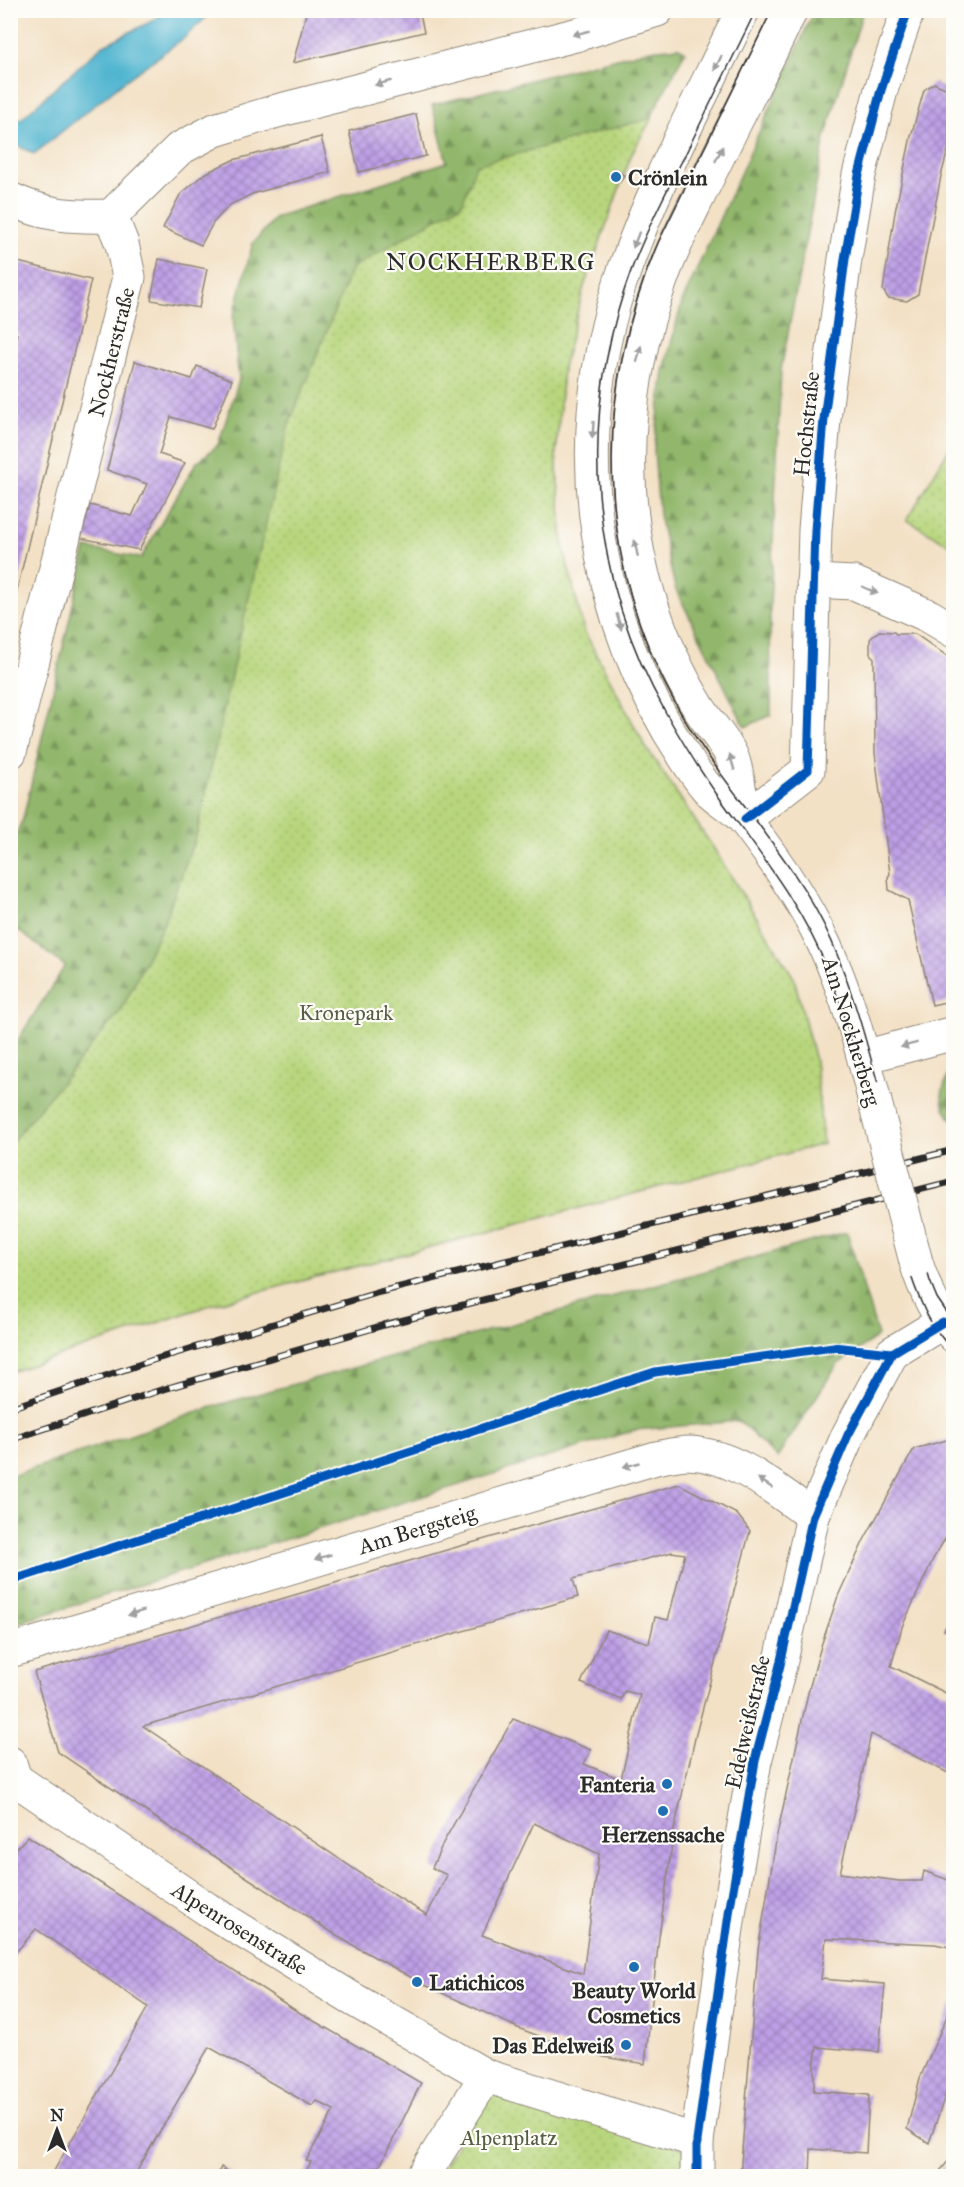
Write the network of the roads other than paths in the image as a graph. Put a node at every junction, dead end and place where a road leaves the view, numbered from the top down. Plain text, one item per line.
1 (657, 10) edge
2 (743, 10) edge
3 (791, 10) edge
4 (908, 10) edge
5 (10, 199) edge
6 (111, 216) junction
7 (813, 581) junction
8 (954, 631) edge
9 (10, 752) edge
10 (745, 819) junction
11 (954, 1033) edge
12 (864, 1057) junction
13 (948, 1329) edge
14 (813, 1516) junction
15 (10, 1651) edge
16 (12, 1776) edge
17 (486, 2076) junction
18 (697, 2141) junction
19 (423, 2176) edge
20 (697, 2176) edge

1 -> 6 street
2 -> 10 street, Am Nockherberg
10 -> 3 street, Am Nockherberg
4 - 7 street, Hochstraße
5 - 6 street
6 - 9 street, Nockherstraße
7 -> 8 street
7 - 10 street, Hochstraße
10 - 12 street, Am Nockherberg
11 -> 12 street
12 - 13 street, Am Nockherberg, bridge
13 - 14 street, Edelweißstraße
14 -> 15 street, Am Bergsteig
14 - 18 street, Edelweißstraße
16 - 17 street, Alpenrosenstraße
17 - 18 street
17 - 19 street
18 - 20 street, Edelweißstraße

